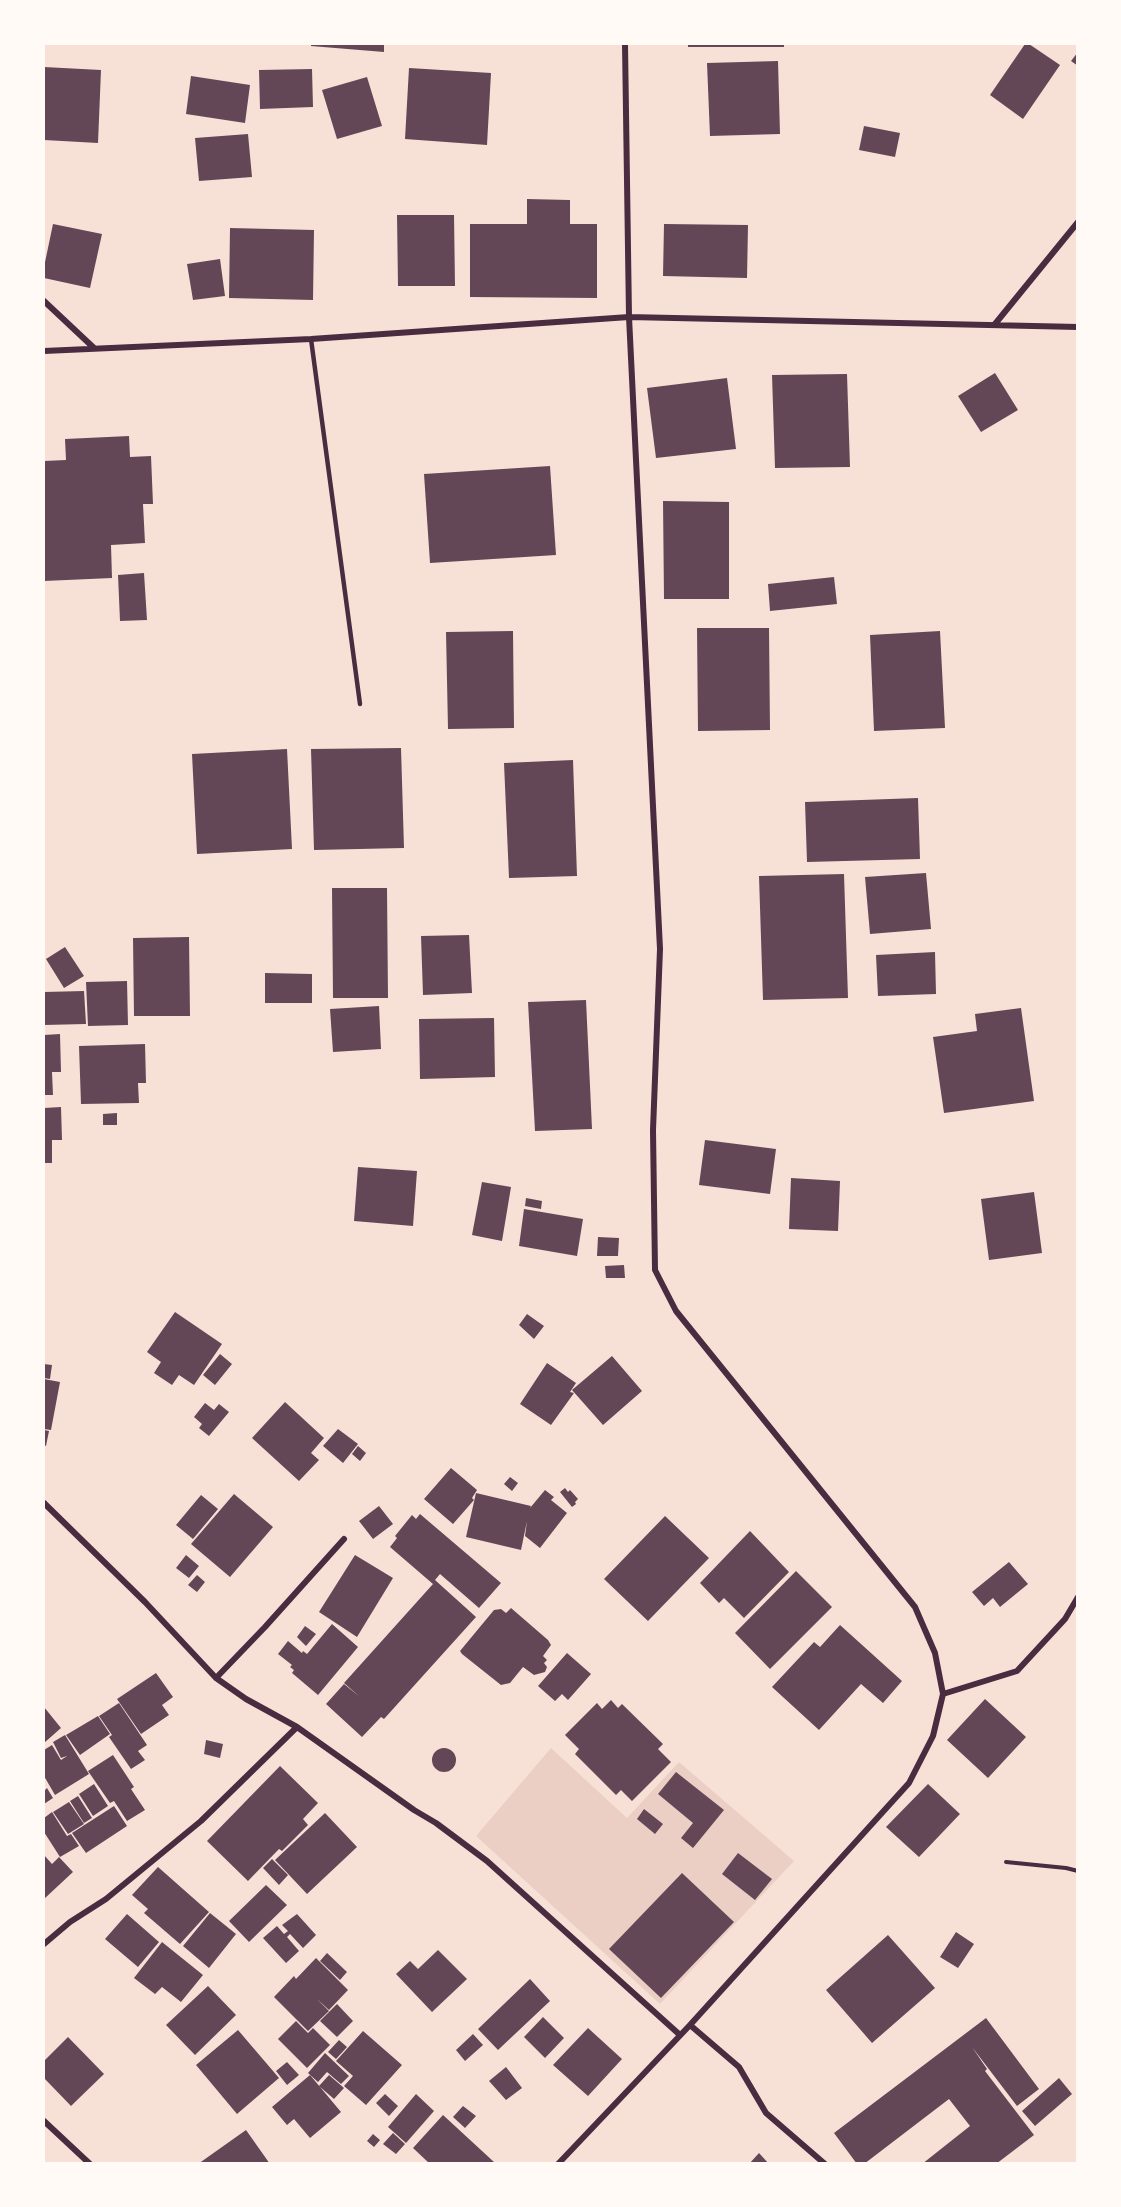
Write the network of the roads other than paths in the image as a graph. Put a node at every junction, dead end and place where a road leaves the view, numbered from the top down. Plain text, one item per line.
1 (625, 44) edge
2 (1077, 222) edge
3 (44, 301) edge
4 (629, 317) junction
5 (995, 324) junction
6 (1077, 327) edge
7 (311, 339) junction
8 (94, 348) junction
9 (44, 351) edge
10 (360, 704) dead end
11 (44, 1503) edge
12 (344, 1539) dead end
13 (1077, 1597) edge
14 (216, 1678) junction
15 (943, 1694) junction
16 (297, 1727) junction
17 (44, 1944) edge
18 (690, 2025) junction
19 (681, 2035) junction
20 (44, 2121) edge
21 (90, 2163) edge
22 (558, 2163) edge
23 (825, 2163) edge

1 - 4 street
2 - 5 street
3 - 8 street
4 - 5 street
4 - 7 street
4 - 15 street
5 - 6 street
7 - 8 street
7 - 10 lane
8 - 9 street
11 - 14 street
12 - 14 street
13 - 15 street
14 - 16 street
15 - 18 street
16 - 17 street
16 - 19 street
18 - 19 street
18 - 23 street
19 - 22 street
20 - 21 street

